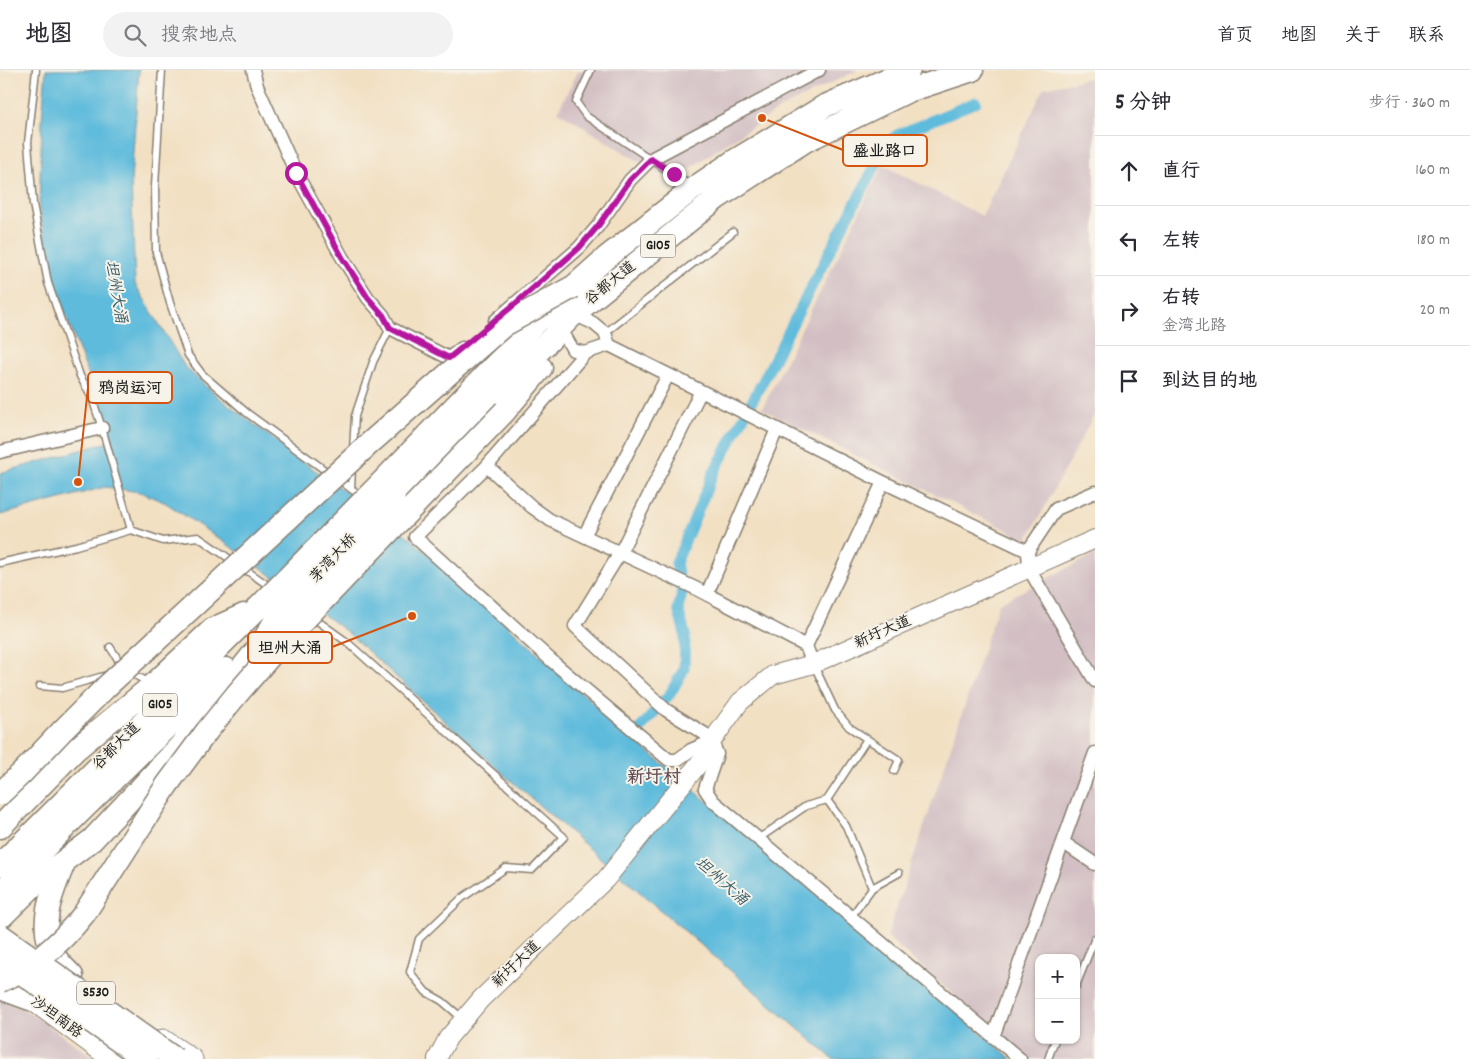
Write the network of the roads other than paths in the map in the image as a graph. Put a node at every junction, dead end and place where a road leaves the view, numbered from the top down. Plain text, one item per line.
1 (36, 70) edge
2 (162, 70) edge
3 (253, 70) edge
4 (591, 70) edge
5 (819, 70) edge
6 (909, 70) edge
7 (972, 70) edge
8 (651, 159) junction
9 (694, 188) junction
10 (733, 232) dead end
11 (573, 287) junction
12 (552, 306) junction
13 (563, 326) junction
14 (390, 328) junction
15 (607, 339) junction
16 (585, 353) junction
17 (668, 375) junction
18 (701, 391) junction
19 (777, 429) junction
20 (104, 432) junction
21 (0, 452) edge
22 (487, 466) junction
23 (883, 482) junction
24 (351, 489) junction
25 (388, 489) junction
26 (1095, 492) edge
27 (131, 530) junction
28 (410, 534) junction
29 (584, 536) junction
30 (1095, 539) edge
31 (1028, 551) junction
32 (620, 553) junction
33 (0, 563) edge
34 (1029, 569) junction
35 (280, 594) dead end
36 (707, 594) junction
37 (287, 599) dead end
38 (266, 615) junction
39 (806, 646) junction
40 (110, 648) dead end
41 (813, 664) junction
42 (125, 670) junction
43 (1095, 681) edge
44 (153, 685) junction
45 (40, 686) dead end
46 (867, 739) junction
47 (712, 741) junction
48 (1095, 753) edge
49 (894, 771) dead end
50 (0, 794) edge
51 (828, 800) junction
52 (70, 808) junction
53 (3, 825) edge
54 (758, 839) junction
55 (1064, 843) junction
56 (65, 860) junction
57 (1095, 864) edge
58 (0, 865) edge
59 (899, 873) dead end
60 (872, 888) junction
61 (0, 893) edge
62 (850, 917) junction
63 (0, 918) edge
64 (0, 925) edge
65 (0, 935) edge
66 (1095, 938) edge
67 (0, 958) edge
68 (72, 976) junction
69 (1080, 976) edge
70 (0, 980) edge
71 (0, 988) edge
72 (30, 999) junction
73 (464, 1020) junction
74 (993, 1037) junction
75 (1054, 1044) edge
76 (111, 1059) edge
77 (145, 1059) edge
78 (175, 1059) edge
79 (193, 1059) edge
80 (437, 1059) edge
81 (1020, 1059) edge
82 (1048, 1059) edge

1 - 20 lane
2 - 24 lane
3 - 14 street
4 - 8 lane
5 - 8 street
6 - 9 highway, 谷都大道 / G105
7 - 13 highway, 谷都大道 / G105
8 - 9 lane
8 - 14 street
9 - 11 highway, 谷都大道 / G105
10 - 15 lane
11 - 12 highway, 谷都大道 / G105
11 - 50 highway, bridge
12 - 13 street
12 - 13 street
12 - 25 highway, 谷都大道 / G105
13 - 15 street
13 - 16 street
13 - 25 highway, 谷都大道 / G105
13 - 70 highway, bridge
14 - 24 lane
15 - 16 street
15 - 17 street
16 - 22 street
17 - 18 street
17 - 29 street
18 - 19 street
18 - 32 street
19 - 23 street
19 - 36 street
20 - 21 street
20 - 27 lane
22 - 28 street
22 - 29 street
23 - 31 street
23 - 39 street
24 - 28 lane
25 - 38 highway, 茅湾大桥 / G105, bridge
26 - 31 street
27 - 33 lane
27 - 35 lane
28 - 47 street
29 - 32 street
30 - 34 street, 新圩大道
31 - 34 street
32 - 36 street
32 - 47 street
34 - 41 street, 新圩大道
34 - 43 street
36 - 39 street
37 - 73 lane
38 - 44 highway
38 - 52 highway, 谷都大道 / G105
38 - 56 highway
39 - 41 street
40 - 42 lane
41 - 46 lane
41 - 47 street, 新圩大道
42 - 44 lane
42 - 45 lane
44 - 53 highway
46 - 49 lane
46 - 51 lane
47 - 54 street
47 - 73 street, 新圩大道
48 - 55 street
51 - 54 lane
51 - 60 lane
52 - 58 highway, G105
52 - 61 highway, G105
54 - 62 street
55 - 57 street
55 - 74 street
56 - 63 highway
56 - 68 highway
59 - 60 lane
60 - 62 lane
62 - 74 street
64 - 68 main road, S530
65 - 78 highway, bridge
66 - 69 lane
67 - 77 highway, bridge
68 - 79 main road, S530
70 - 72 main road, 沙坦南路
71 - 72 highway
72 - 76 main road, 沙坦南路
73 - 80 street, 新圩大道
74 - 81 street
75 - 82 lane

